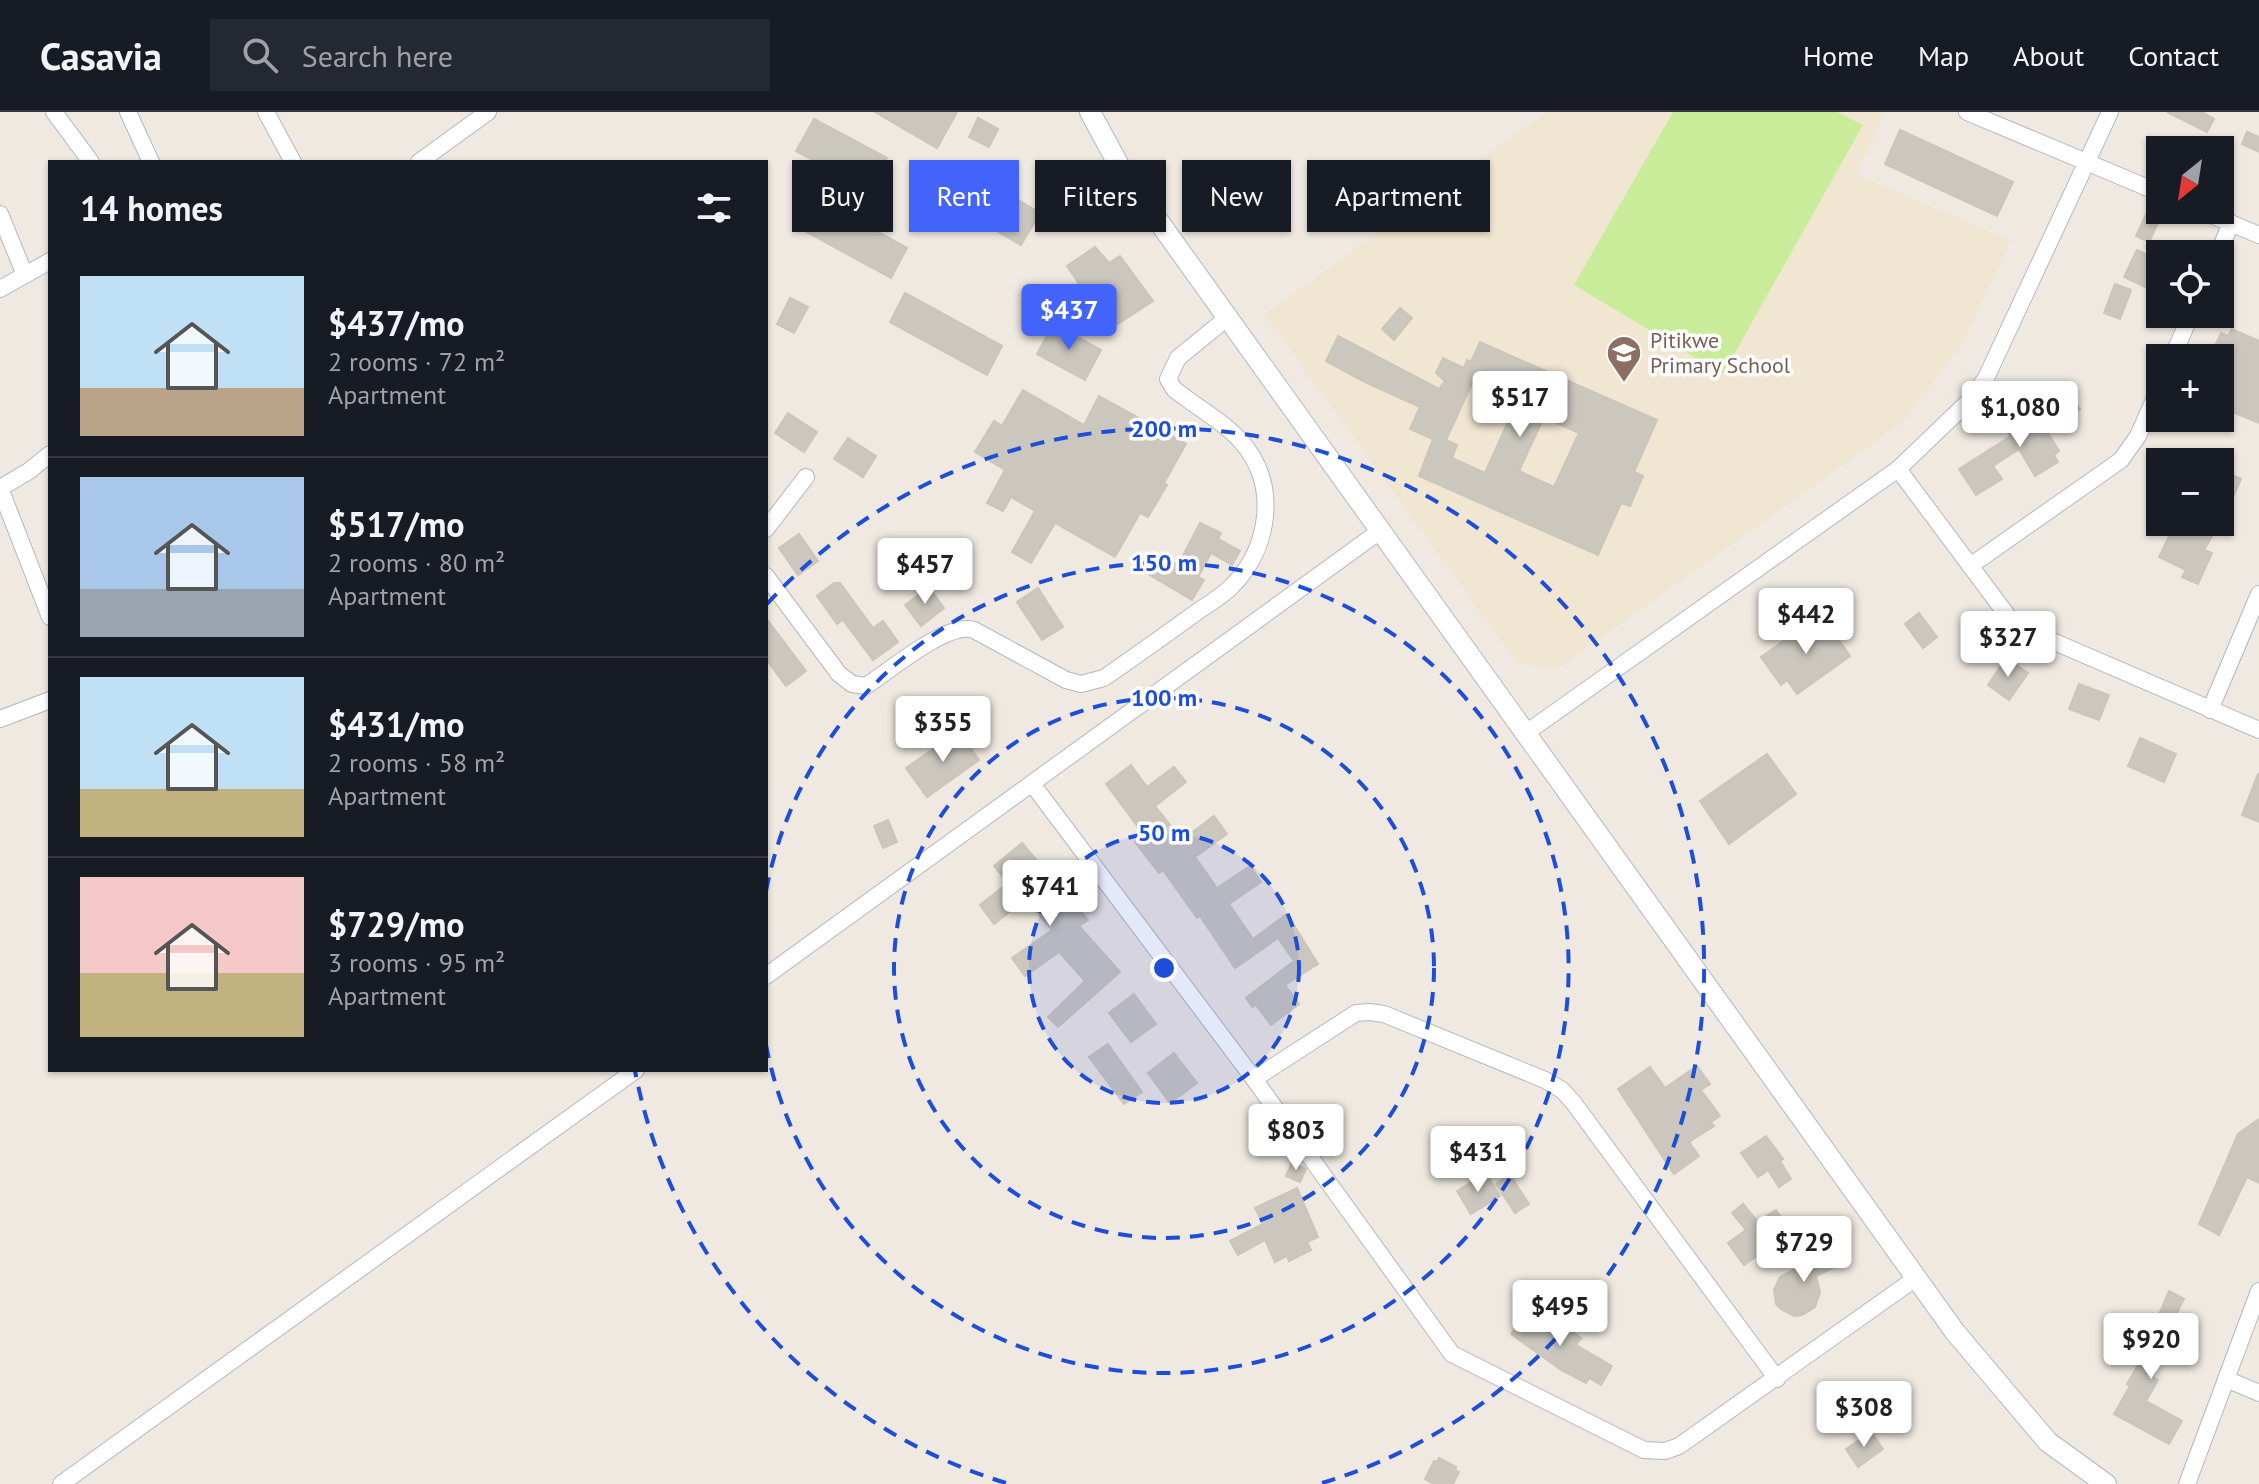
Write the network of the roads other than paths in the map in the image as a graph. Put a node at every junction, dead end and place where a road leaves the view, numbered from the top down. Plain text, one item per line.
1 (54, 112) edge
2 (128, 112) edge
3 (266, 112) edge
4 (488, 112) edge
5 (1090, 112) edge
6 (1967, 112) edge
7 (2110, 112) edge
8 (90, 160) edge
9 (150, 160) edge
10 (292, 160) edge
11 (422, 160) edge
12 (2088, 163) junction
13 (2146, 187) edge
14 (0, 214) edge
15 (2233, 224) edge
16 (2259, 235) edge
17 (48, 262) edge
18 (25, 275) junction
19 (0, 289) edge
20 (1227, 318) junction
21 (2146, 418) edge
22 (48, 456) edge
23 (1898, 469) junction
24 (806, 477) dead end
25 (0, 488) edge
26 (768, 526) edge
27 (1380, 531) junction
28 (1970, 566) junction
29 (768, 579) edge
30 (2259, 594) edge
31 (48, 612) edge
32 (48, 701) edge
33 (2210, 710) junction
34 (0, 719) edge
35 (2259, 730) edge
36 (1526, 733) junction
37 (1033, 785) junction
38 (768, 975) edge
39 (633, 1072) edge
40 (1254, 1079) junction
41 (1916, 1278) junction
42 (2259, 1291) edge
43 (1777, 1379) junction
44 (2226, 1379) junction
45 (2259, 1393) edge
46 (61, 1484) edge
47 (2106, 1484) edge
48 (2187, 1484) edge

1 - 8 street
2 - 9 street
3 - 10 street
4 - 11 street
5 - 20 street
6 - 12 street
7 - 12 street
12 - 13 street
12 - 23 street
14 - 18 street
15 - 16 street
17 - 18 street
18 - 19 street
20 - 27 street
20 - 29 street
21 - 28 street
22 - 25 street
23 - 28 street
23 - 36 street
24 - 26 street
25 - 31 street
27 - 36 street
27 - 37 street
28 - 33 street
30 - 33 street
32 - 34 street
33 - 35 street
36 - 41 street
37 - 38 street
37 - 40 street
39 - 46 street
40 - 43 street
40 - 43 street
41 - 43 street
41 - 47 street
42 - 44 street
44 - 45 street
44 - 48 street

